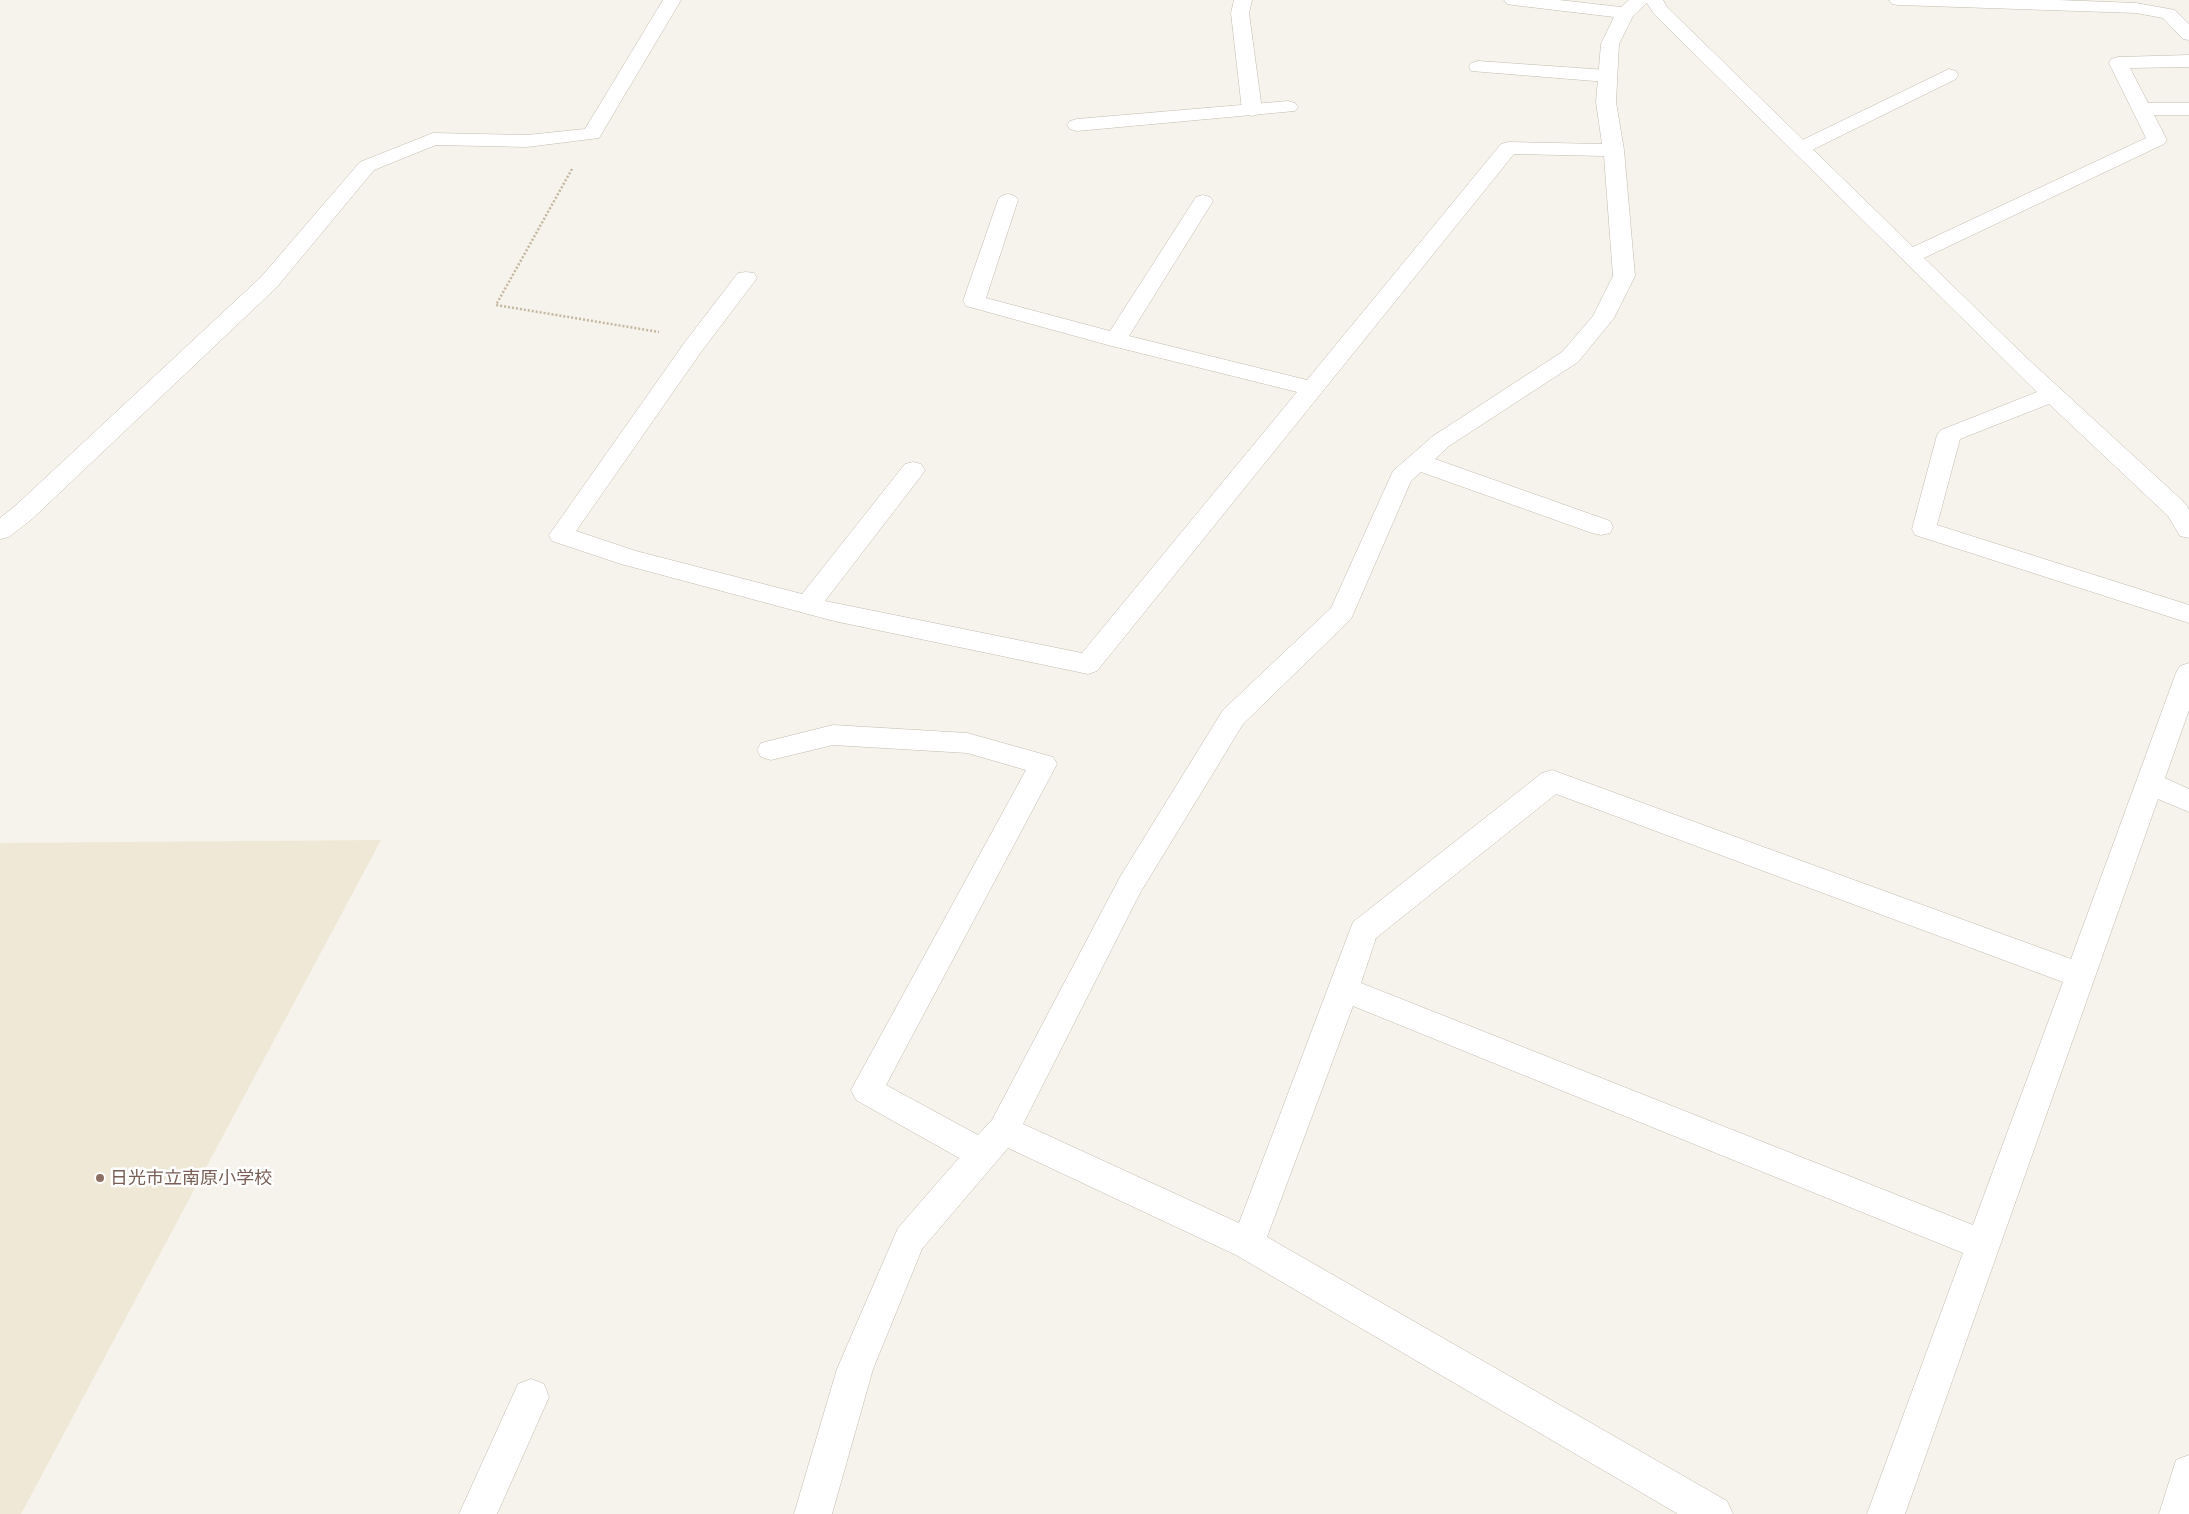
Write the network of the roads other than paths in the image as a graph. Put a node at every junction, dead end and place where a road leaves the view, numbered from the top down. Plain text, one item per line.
1 (672, 0) edge
2 (1243, 0) edge
3 (1513, 0) edge
4 (1654, 0) edge
5 (1898, 0) edge
6 (1632, 7) edge
7 (2189, 34) edge
8 (2189, 61) edge
9 (1478, 67) dead end
10 (1948, 75) dead end
11 (1607, 76) junction
12 (1288, 107) dead end
13 (2141, 109) junction
14 (2189, 109) edge
15 (1252, 110) junction
16 (1076, 125) dead end
17 (1800, 148) junction
18 (1614, 150) junction
19 (1008, 200) dead end
20 (1203, 201) dead end
21 (1911, 256) junction
22 (746, 278) dead end
23 (1116, 340) junction
24 (1312, 388) junction
25 (2053, 394) junction
26 (1418, 462) junction
27 (913, 470) dead end
28 (1602, 527) dead end
29 (2189, 530) edge
30 (0, 531) edge
31 (808, 606) junction
32 (2189, 614) edge
33 (2189, 673) edge
34 (771, 750) dead end
35 (2150, 783) junction
36 (2189, 801) edge
37 (2080, 975) junction
38 (1344, 989) junction
39 (992, 1142) junction
40 (1248, 1244) junction
41 (1982, 1245) junction
42 (531, 1397) dead end
43 (2189, 1473) edge
44 (478, 1514) edge
45 (813, 1514) edge
46 (1714, 1514) edge
47 (1886, 1514) edge
48 (2178, 1514) edge

1 - 30 street
2 - 15 street
3 - 6 street
4 - 17 street
5 - 7 street
6 - 11 street
8 - 13 street
9 - 11 street
10 - 17 street
11 - 18 street
12 - 15 street
13 - 14 street
13 - 21 street
15 - 16 street
17 - 21 street
18 - 24 street
18 - 26 street
19 - 23 street
20 - 23 street
21 - 25 street
22 - 31 street
23 - 24 street
24 - 31 street
25 - 29 street
25 - 32 street
26 - 28 street
26 - 39 street
27 - 31 street
33 - 35 street
34 - 39 street
35 - 36 street
35 - 37 street
37 - 38 street
37 - 41 street
38 - 40 street
38 - 41 street
39 - 40 street
39 - 45 street
40 - 46 street
41 - 47 street
42 - 44 street
43 - 48 street

